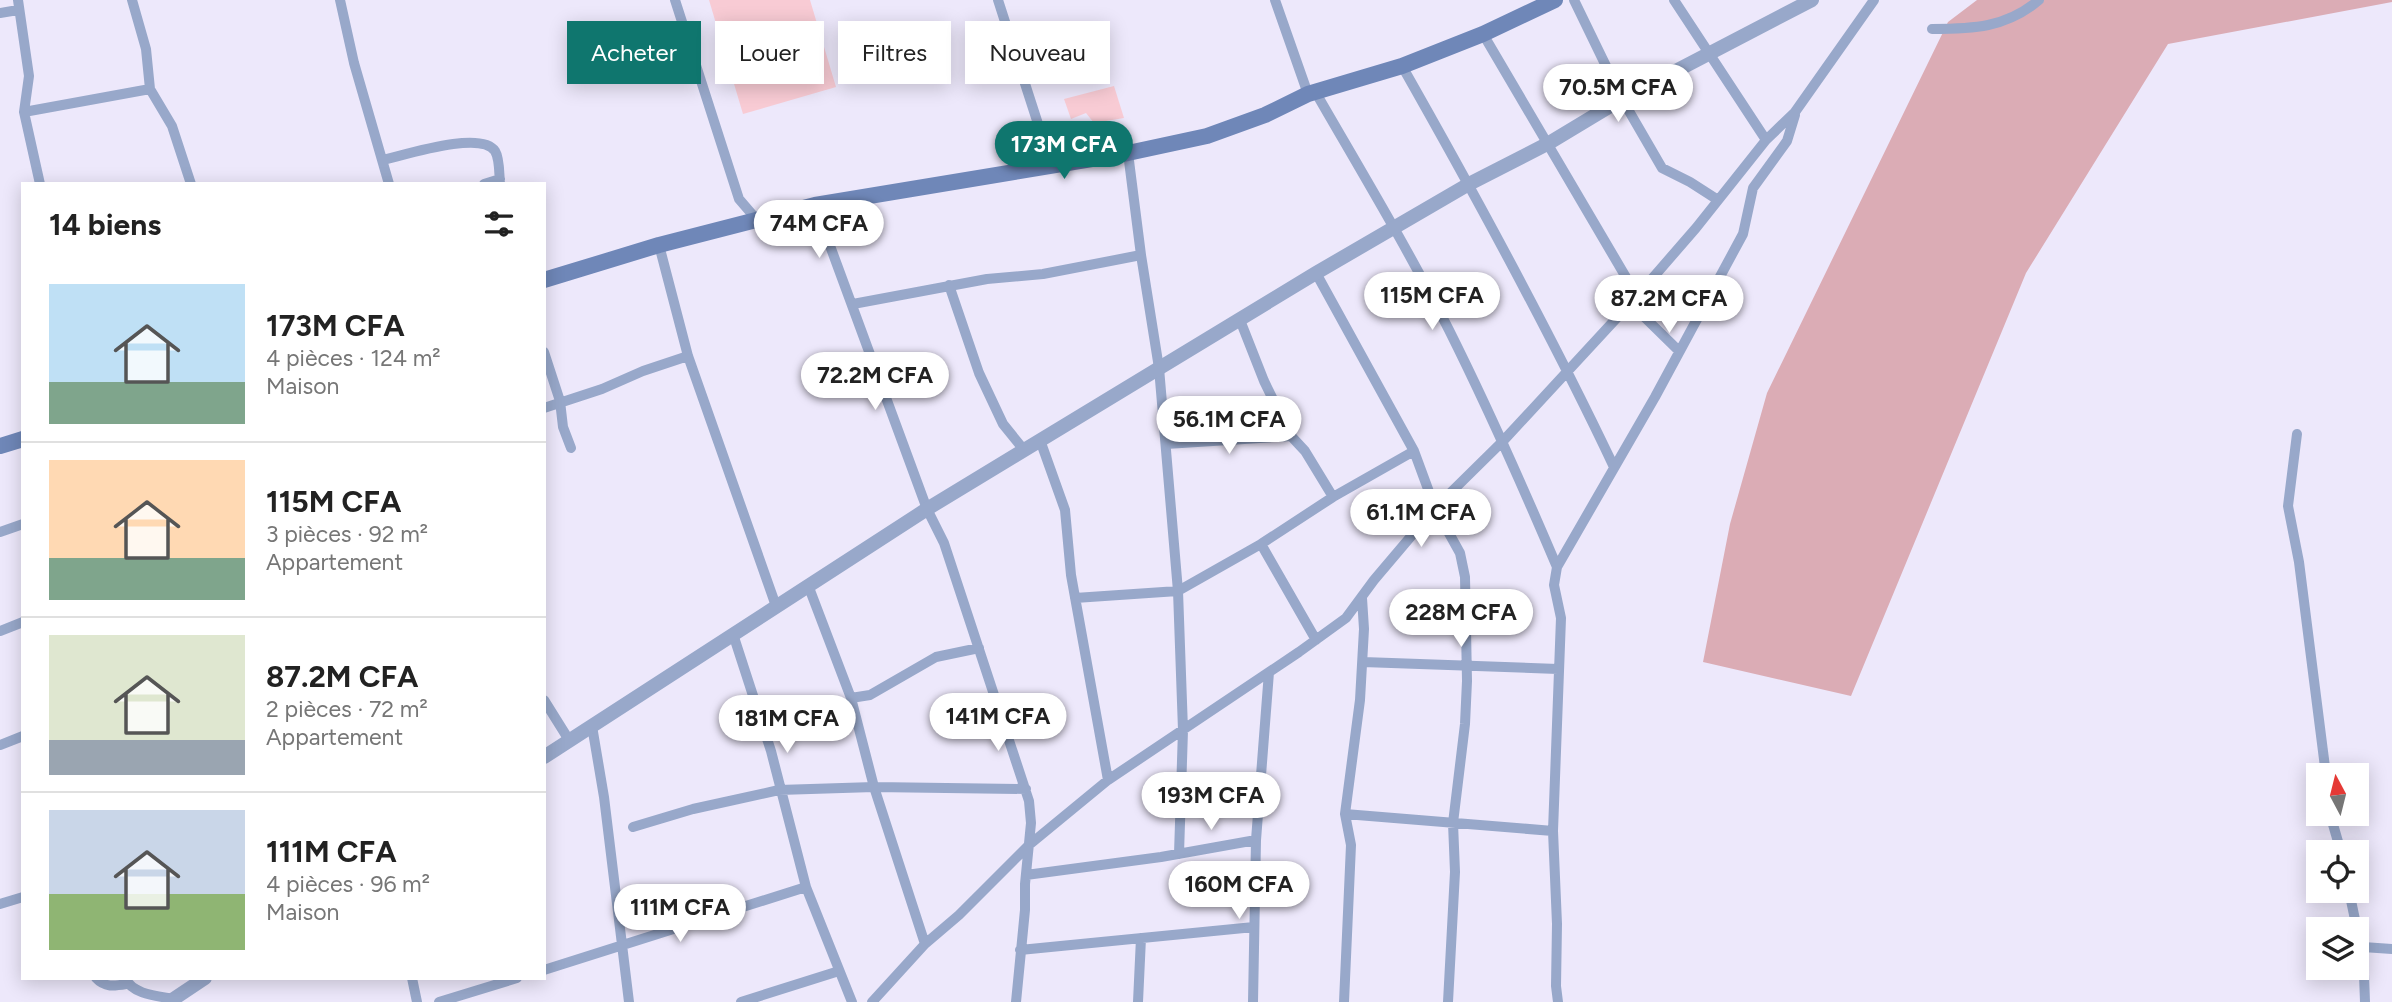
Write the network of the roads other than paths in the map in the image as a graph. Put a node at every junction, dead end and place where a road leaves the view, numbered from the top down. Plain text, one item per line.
1 (132, 0) edge
2 (340, 0) edge
3 (675, 0) edge
4 (998, 0) edge
5 (1275, 0) edge
6 (1555, 0) edge
7 (1574, 0) edge
8 (1674, 0) edge
9 (1812, 0) edge
10 (1874, 0) edge
11 (2039, 0) edge
12 (18, 5) edge
13 (0, 13) edge
14 (1932, 29) dead end
15 (1483, 34) junction
16 (1711, 54) junction
17 (1402, 66) junction
18 (150, 89) junction
19 (1312, 94) junction
20 (1622, 99) junction
21 (24, 112) junction
22 (1795, 112) junction
23 (1766, 140) junction
24 (1549, 143) junction
25 (1128, 153) junction
26 (383, 160) junction
27 (1052, 164) junction
28 (40, 182) edge
29 (190, 182) edge
30 (388, 182) edge
31 (500, 182) edge
32 (1469, 184) junction
33 (1718, 200) junction
34 (816, 205) junction
35 (757, 220) junction
36 (1394, 227) junction
37 (659, 245) junction
38 (1141, 256) junction
39 (1316, 273) junction
40 (546, 280) edge
41 (949, 285) junction
42 (1633, 300) junction
43 (853, 304) junction
44 (1240, 320) junction
45 (1678, 350) junction
46 (688, 356) junction
47 (546, 358) edge
48 (1159, 368) junction
49 (1568, 370) junction
50 (561, 401) junction
51 (546, 407) edge
52 (2297, 434) dead end
53 (1291, 436) junction
54 (21, 440) edge
55 (1040, 440) junction
56 (1503, 441) junction
57 (1166, 444) junction
58 (0, 446) edge
59 (570, 448) dead end
60 (1024, 450) junction
61 (1414, 452) junction
62 (1614, 467) junction
63 (1333, 497) junction
64 (1435, 508) junction
65 (927, 509) junction
66 (21, 525) edge
67 (0, 532) edge
68 (1261, 544) junction
69 (1557, 567) junction
70 (808, 585) junction
71 (1178, 592) junction
72 (1075, 598) junction
73 (1362, 598) junction
74 (776, 606) junction
75 (21, 623) edge
76 (0, 631) edge
77 (733, 634) junction
78 (1316, 640) junction
79 (979, 648) junction
80 (1363, 662) junction
81 (1467, 665) junction
82 (1558, 669) junction
83 (1269, 672) junction
84 (851, 698) junction
85 (546, 703) edge
86 (592, 726) junction
87 (1183, 730) junction
88 (21, 737) edge
89 (569, 740) junction
90 (0, 745) edge
91 (546, 756) edge
92 (2324, 763) edge
93 (1108, 780) junction
94 (874, 787) junction
95 (1026, 789) junction
96 (779, 790) junction
97 (1345, 814) junction
98 (1453, 823) junction
99 (633, 827) dead end
100 (1553, 831) junction
101 (1256, 840) junction
102 (1029, 845) junction
103 (1179, 854) junction
104 (1026, 875) junction
105 (806, 887) junction
106 (21, 898) edge
107 (0, 904) edge
108 (1254, 927) junction
109 (1141, 938) junction
110 (925, 944) junction
111 (624, 946) junction
112 (2369, 947) edge
113 (2392, 949) edge
114 (1020, 950) junction
115 (546, 969) edge
116 (839, 971) junction
117 (98, 980) edge
118 (202, 980) edge
119 (412, 980) edge
120 (510, 980) edge
121 (2364, 980) edge
122 (126, 981) edge
123 (172, 1000) edge
124 (415, 1001) edge
125 (439, 1002) edge
126 (629, 1002) edge
127 (741, 1002) edge
128 (852, 1002) edge
129 (872, 1002) edge
130 (1016, 1002) edge
131 (1138, 1002) edge
132 (1253, 1002) edge
133 (1344, 1002) edge
134 (1448, 1002) edge
135 (1558, 1002) edge
136 (2365, 1002) edge

1 - 18 street
2 - 26 street
3 - 35 street
4 - 27 street
5 - 19 street
6 - 15 main road
7 - 20 street
8 - 16 street
9 - 16 street
10 - 22 street
11 - 14 street
12 - 13 street
12 - 21 street
15 - 17 main road
15 - 24 street
16 - 20 street
16 - 23 street
17 - 19 main road
17 - 32 street
18 - 21 street
18 - 29 street
19 - 25 main road
19 - 36 street
20 - 24 street
20 - 33 street
21 - 28 street
22 - 23 street
22 - 45 street
23 - 33 street
24 - 32 street
24 - 42 street
25 - 27 main road
25 - 38 street
26 - 30 street
26 - 31 street
27 - 34 main road
32 - 36 street
32 - 49 street
33 - 42 street
34 - 35 main road
34 - 43 street
35 - 37 main road
36 - 39 street
36 - 56 street
37 - 40 main road
37 - 46 street
38 - 41 street
38 - 48 street
39 - 44 street
39 - 61 street
41 - 43 street
41 - 60 street
42 - 45 street
42 - 49 street
43 - 65 street
44 - 48 street
44 - 53 street
45 - 62 street
46 - 50 street
46 - 74 street
47 - 50 street
48 - 55 street
48 - 57 street
49 - 56 street
49 - 62 street
50 - 51 street
50 - 59 street
52 - 92 street
53 - 57 street
53 - 63 street
54 - 58 main road
55 - 60 street
55 - 72 street
56 - 64 street
56 - 69 street
57 - 71 street
60 - 65 street
61 - 63 street
61 - 64 street
62 - 69 street
63 - 68 street
64 - 73 street
64 - 81 street
65 - 70 street
65 - 79 street
66 - 67 street
68 - 71 street
68 - 78 street
69 - 82 street
70 - 74 street
70 - 84 street
71 - 72 street
71 - 87 street
72 - 93 street
73 - 78 street
73 - 80 street
74 - 77 street
75 - 76 street
77 - 86 street
77 - 96 street
78 - 83 street
79 - 84 street
79 - 95 street
80 - 81 street
80 - 97 street
81 - 82 street
81 - 98 street
82 - 100 street
83 - 87 street
83 - 101 street
84 - 94 street
85 - 89 street
86 - 89 street
86 - 111 street
87 - 93 street
87 - 103 street
88 - 90 street
89 - 91 street
93 - 102 street
94 - 95 street
94 - 96 street
94 - 110 street
95 - 102 street
96 - 99 street
96 - 105 street
97 - 98 street
97 - 133 street
98 - 100 street
98 - 134 street
100 - 135 street
101 - 103 street
101 - 108 street
102 - 104 street
102 - 110 street
103 - 104 street
104 - 114 street
105 - 111 street
105 - 116 street
106 - 107 street
108 - 109 street
108 - 132 street
109 - 114 street
109 - 131 street
110 - 129 street
111 - 115 street
111 - 126 street
112 - 113 street
114 - 130 street
116 - 127 street
116 - 128 street
117 - 122 street
118 - 123 street
119 - 124 street
120 - 125 street
121 - 136 street
122 - 123 street

